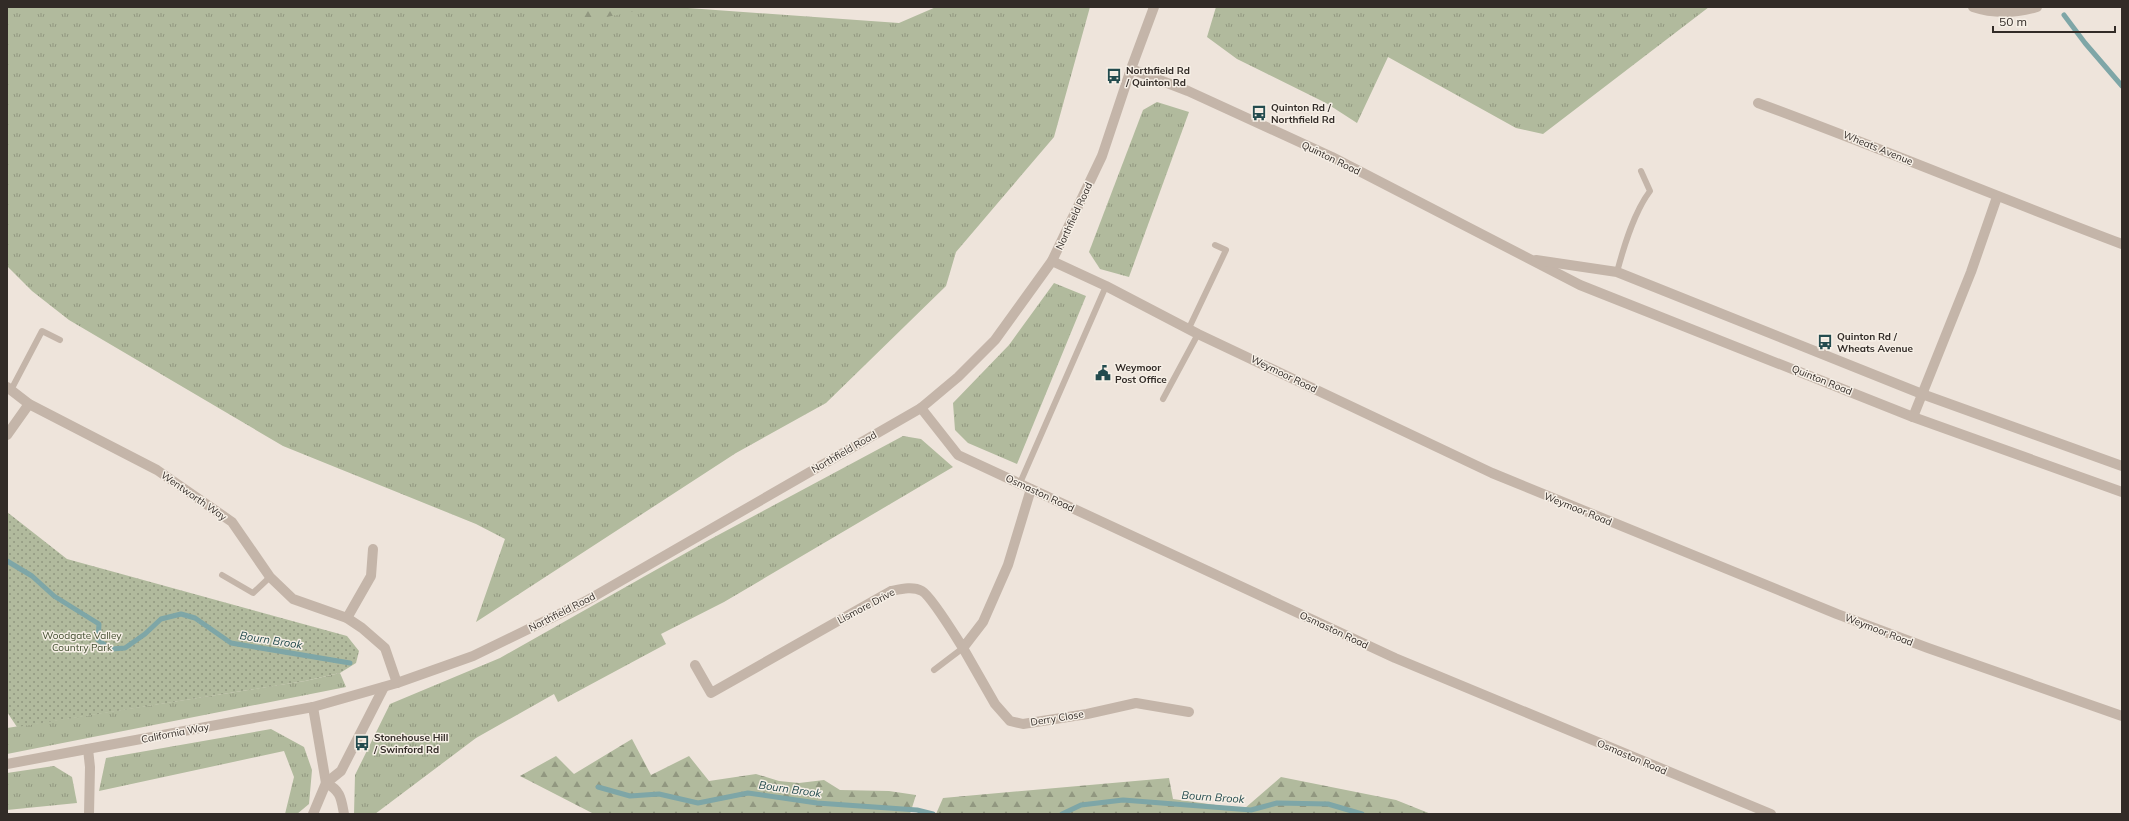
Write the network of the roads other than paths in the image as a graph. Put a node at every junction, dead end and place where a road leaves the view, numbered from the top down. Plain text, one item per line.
1 (1154, 7) edge
2 (1973, 7) edge
3 (2037, 7) edge
4 (1130, 68) junction
5 (1758, 103) dead end
6 (1641, 171) dead end
7 (1997, 197) junction
8 (1215, 244) dead end
9 (2122, 244) edge
10 (1526, 258) junction
11 (1052, 261) junction
12 (1617, 272) junction
13 (1106, 286) junction
14 (1193, 331) junction
15 (60, 340) dead end
16 (9, 388) edge
17 (1922, 394) junction
18 (1163, 399) dead end
19 (29, 404) junction
20 (921, 408) junction
21 (1914, 416) junction
22 (7, 436) edge
23 (2122, 466) edge
24 (1020, 483) junction
25 (1031, 489) junction
26 (2122, 492) edge
27 (373, 549) dead end
28 (222, 575) dead end
29 (270, 578) junction
30 (347, 618) junction
31 (963, 648) junction
32 (695, 665) dead end
33 (934, 670) dead end
34 (397, 683) junction
35 (384, 687) junction
36 (343, 699) joint
37 (313, 707) junction
38 (1189, 712) dead end
39 (2122, 716) edge
40 (88, 749) junction
41 (7, 764) edge
42 (326, 783) junction
43 (89, 814) edge
44 (313, 814) edge
45 (344, 814) edge
46 (1771, 814) edge

1 - 4 street, Northfield Road
2 - 3 street
4 - 10 street, Quinton Road
4 - 11 street, Northfield Road
5 - 7 street, Wheats Avenue
6 - 12 lane
7 - 9 street, Wheats Avenue
7 - 17 street
8 - 14 lane
10 - 12 street, Quinton Road
10 - 21 street, Quinton Road
11 - 13 street, Weymoor Road
11 - 20 street, Northfield Road
12 - 17 street, Quinton Road
13 - 14 street, Weymoor Road
13 - 24 lane
14 - 18 lane
14 - 39 street, Weymoor Road
15 - 16 lane
16 - 19 street, Wentworth Way
17 - 21 street
17 - 23 street, Quinton Road
19 - 22 street
19 - 29 street, Wentworth Way
20 - 24 street, Osmaston Road
20 - 34 street, Northfield Road
21 - 26 street, Quinton Road
24 - 25 street, Osmaston Road
25 - 31 street
25 - 46 street, Osmaston Road
27 - 30 street
28 - 29 lane
29 - 30 street, Wentworth Way
30 - 34 street, Wentworth Way
31 - 32 street, Lismore Drive
31 - 33 lane
31 - 38 street, Derry Close
34 - 35 street, Northfield Road
35 - 36 street, Northfield Road
35 - 42 street
36 - 37 street, California Way
37 - 40 street, California Way
37 - 42 street
40 - 41 street, California Way
40 - 43 street
42 - 44 street
42 - 45 street

